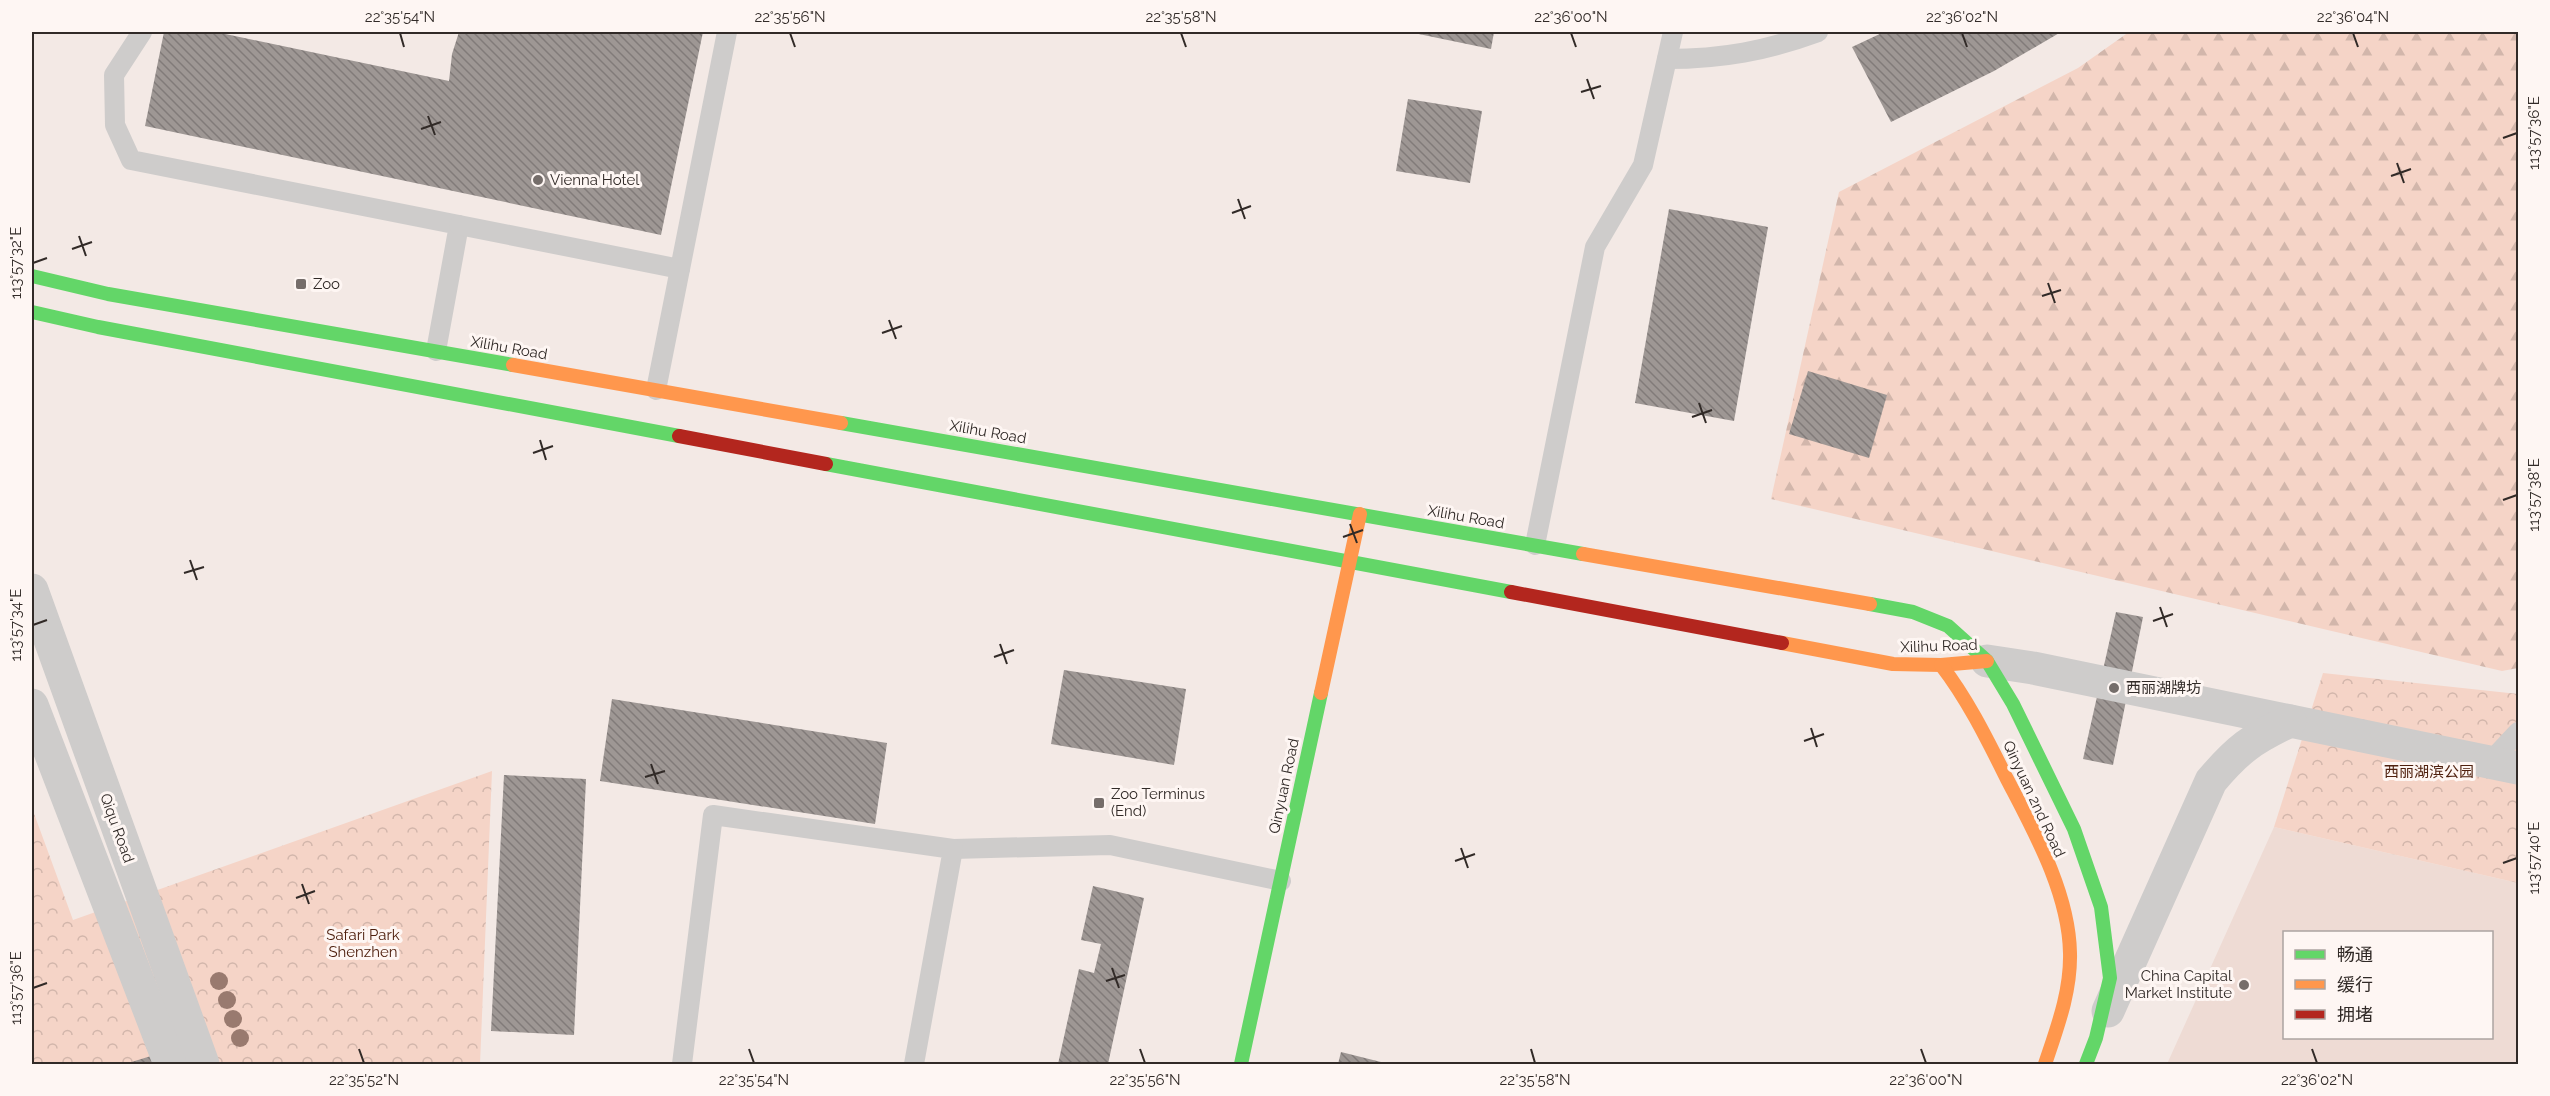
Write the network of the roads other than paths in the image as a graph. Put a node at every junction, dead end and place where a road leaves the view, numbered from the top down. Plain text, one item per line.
1 (141, 32) edge
2 (727, 32) edge
3 (1673, 32) edge
4 (1818, 32) edge
5 (1667, 59) junction
6 (459, 225) junction
7 (680, 269) junction
8 (32, 276) edge
9 (32, 312) edge
10 (436, 351) junction
11 (656, 390) junction
12 (1360, 514) junction
13 (1535, 545) junction
14 (1349, 562) junction
15 (32, 590) edge
16 (1987, 661) junction
17 (1941, 665) junction
18 (32, 705) edge
19 (2290, 721) junction
20 (2518, 732) edge
21 (2504, 766) edge
22 (953, 849) junction
23 (1281, 881) junction
24 (2091, 1051) edge
25 (170, 1065) edge
26 (203, 1065) edge
27 (682, 1065) edge
28 (914, 1065) edge
29 (1241, 1065) edge
30 (2045, 1065) edge

1 - 6 lane
2 - 7 lane
3 - 5 lane
4 - 5 lane
5 - 13 lane
6 - 7 lane
6 - 10 lane
7 - 11 lane
8 - 10 street, Xilihu Road
9 - 14 street, Xilihu Road
10 - 11 street, Xilihu Road
11 - 12 street, Xilihu Road
12 - 13 street, Xilihu Road
12 - 14 street, Qinyuan Road
13 - 16 street, Xilihu Road
14 - 17 street, Xilihu Road
14 - 23 street, Qinyuan Road
15 - 26 street, Qiqu Road
16 - 17 street, Xilihu Road
16 - 19 street
16 - 24 street, Qinyuan 2nd Road
17 - 30 street, Qinyuan 2nd Road
18 - 25 street
19 - 21 street
19 - 24 street
20 - 21 lane
22 - 23 lane
22 - 27 lane
22 - 28 lane
23 - 29 street, Qinyuan Road

